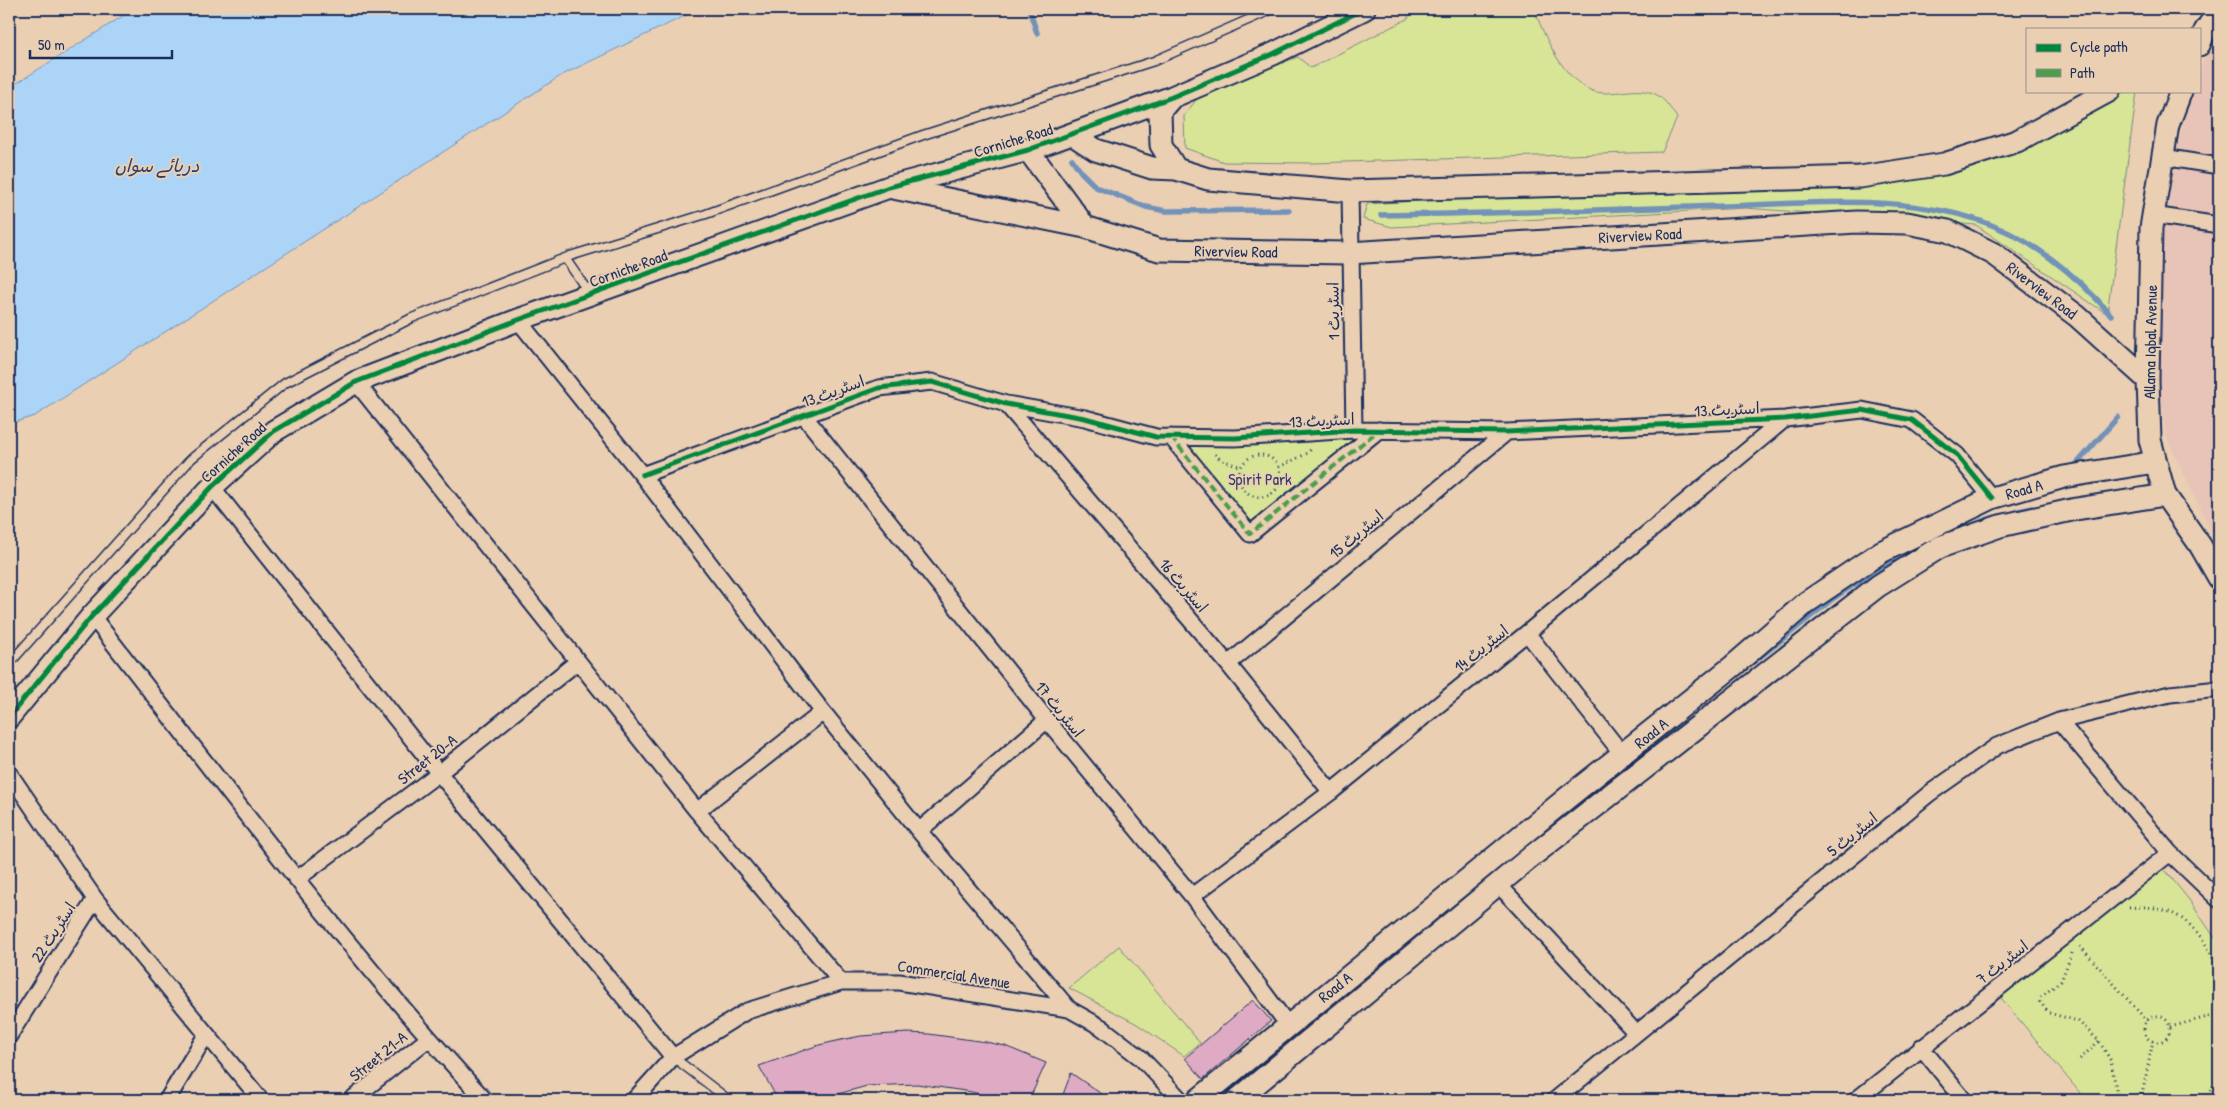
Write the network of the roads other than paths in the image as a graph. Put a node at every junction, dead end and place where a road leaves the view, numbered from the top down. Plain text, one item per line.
1 (1273, 9) edge
2 (1364, 9) edge
3 (2219, 10) edge
4 (2201, 37) edge
5 (2107, 92) edge
6 (2181, 92) edge
7 (1172, 97) junction
8 (1072, 134) junction
9 (1028, 150) junction
10 (2163, 157) junction
11 (2219, 166) edge
12 (1176, 169) junction
13 (888, 188) junction
14 (1350, 191) junction
15 (2153, 215) junction
16 (2219, 225) edge
17 (1085, 227) junction
18 (1350, 252) junction
19 (565, 258) junction
20 (590, 295) junction
21 (518, 320) junction
22 (2148, 380) junction
23 (356, 382) junction
24 (1006, 404) junction
25 (804, 416) junction
26 (1785, 418) junction
27 (1354, 430) junction
28 (1379, 430) junction
29 (1507, 432) junction
30 (1171, 437) junction
31 (2155, 462) junction
32 (642, 475) junction
33 (212, 487) junction
34 (2165, 495) junction
35 (1992, 498) junction
36 (2219, 578) edge
37 (92, 616) junction
38 (1527, 633) junction
39 (577, 662) junction
40 (9, 664) edge
41 (1228, 664) junction
42 (2219, 689) edge
43 (823, 712) junction
44 (9, 718) edge
45 (1047, 720) junction
46 (2059, 721) junction
47 (1623, 755) junction
48 (9, 773) edge
49 (439, 773) junction
50 (1331, 792) junction
51 (697, 811) junction
52 (919, 831) junction
53 (2170, 853) junction
54 (297, 879) junction
55 (1499, 885) junction
56 (1192, 896) junction
57 (95, 900) junction
58 (2219, 900) edge
59 (841, 982) junction
60 (1069, 1009) junction
61 (1288, 1025) junction
62 (1636, 1033) junction
63 (206, 1035) junction
64 (9, 1036) edge
65 (428, 1039) junction
66 (1921, 1047) junction
67 (673, 1057) junction
68 (167, 1100) edge
69 (262, 1100) edge
70 (351, 1100) edge
71 (485, 1100) edge
72 (634, 1100) edge
73 (729, 1100) edge
74 (1181, 1100) edge
75 (1198, 1100) edge
76 (1237, 1100) edge
77 (1555, 1100) edge
78 (1856, 1100) edge
79 (1964, 1100) edge

1 - 19 lane
2 - 7 street, Corniche Road
3 - 4 street
5 - 14 street
6 - 10 street, Allama Iqbal Avenue
7 - 8 street, Corniche Road
7 - 12 street
8 - 9 street, Corniche Road
8 - 12 street
9 - 13 street, Corniche Road
9 - 17 street
10 - 11 street
10 - 15 street, Allama Iqbal Avenue
12 - 14 street
13 - 17 street, Riverview Road
13 - 20 street, Corniche Road
14 - 18 street, اسٹریٹ 1
15 - 16 street
15 - 22 street, Allama Iqbal Avenue
17 - 18 street, Riverview Road
18 - 22 street, Riverview Road
18 - 27 street, اسٹریٹ 1
19 - 20 lane
19 - 40 lane
20 - 21 street, Corniche Road
21 - 23 street, Corniche Road
21 - 32 street
22 - 31 street, Allama Iqbal Avenue
23 - 33 street, Corniche Road
23 - 39 street
24 - 25 street, اسٹریٹ 13
24 - 30 street, اسٹریٹ 13
24 - 41 street, اسٹریٹ 16
25 - 32 street, اسٹریٹ 13
25 - 45 street, اسٹریٹ 17
26 - 29 street, اسٹریٹ 13
26 - 35 street, اسٹریٹ 13
26 - 38 street, اسٹریٹ 14
27 - 28 street, اسٹریٹ 13
27 - 30 street, اسٹریٹ 13
28 - 29 street, اسٹریٹ 13
28 - 30 street
29 - 41 street, اسٹریٹ 15
31 - 34 street, Allama Iqbal Avenue
31 - 35 street, Road A
32 - 43 street
33 - 37 street, Corniche Road
33 - 49 street
34 - 36 street, Allama Iqbal Avenue
34 - 55 street, Road A
35 - 47 street, Road A
37 - 44 street, Corniche Road
37 - 54 street
38 - 47 street
38 - 50 street, اسٹریٹ 14
39 - 49 street, Street 20-A
39 - 51 street
41 - 50 street, اسٹریٹ 16
42 - 46 street, اسٹریٹ 5
43 - 51 street
43 - 52 street
45 - 52 street
45 - 56 street, اسٹریٹ 17
46 - 53 street
46 - 62 street, اسٹریٹ 5
47 - 61 street, Road A
48 - 57 street
49 - 54 street, Street 20-A
49 - 67 street
50 - 56 street, اسٹریٹ 14
51 - 59 street
52 - 60 street
53 - 58 street
53 - 66 street, اسٹریٹ 7
54 - 65 street
55 - 62 street
55 - 76 street, Road A
56 - 61 street, اسٹریٹ 17
57 - 63 street
57 - 64 street, اسٹریٹ 22
59 - 60 street, Commercial Avenue
59 - 67 street, Commercial Avenue
60 - 74 street, Commercial Avenue
61 - 75 street, Road A
62 - 77 street, اسٹریٹ 5
63 - 68 street
63 - 69 street
65 - 70 street, Street 21-A
65 - 71 street
66 - 78 street, اسٹریٹ 7
66 - 79 street
67 - 72 street, Commercial Avenue
67 - 73 lane

